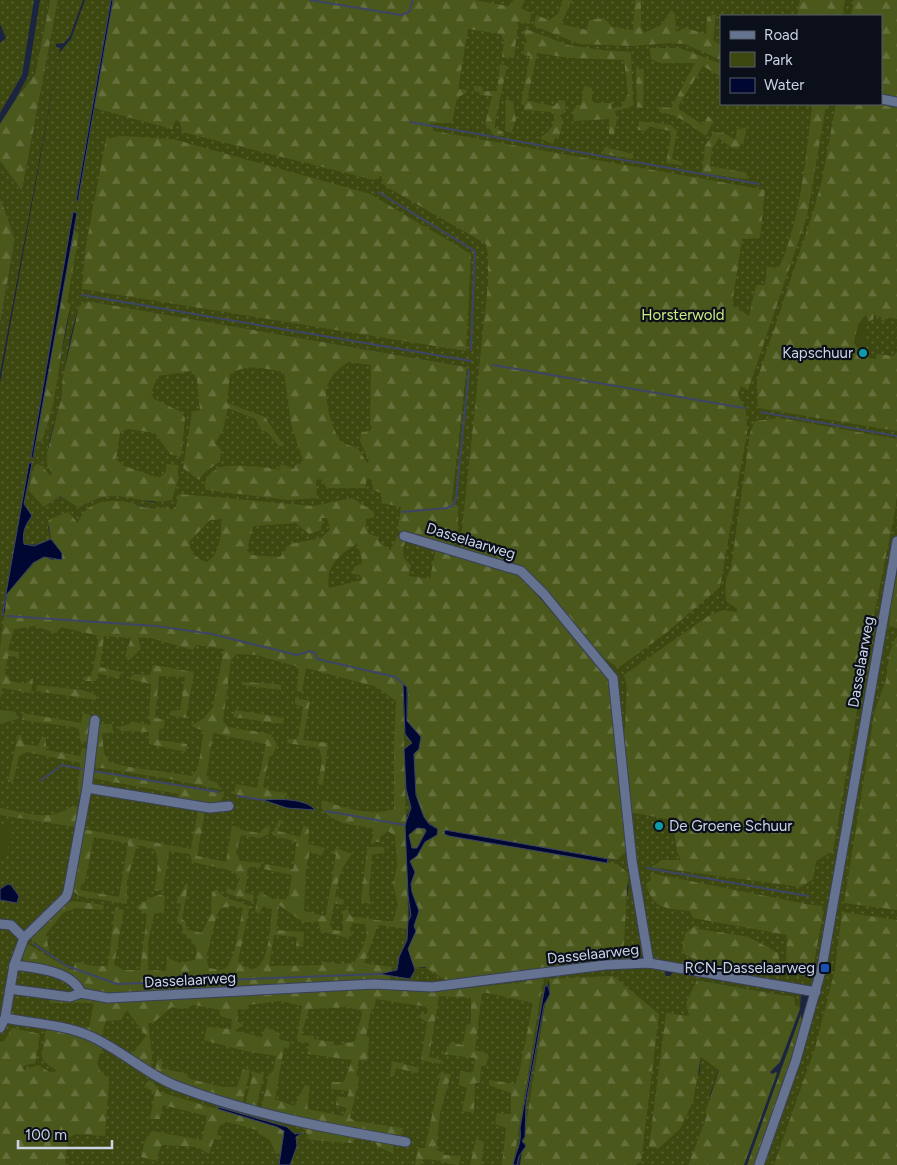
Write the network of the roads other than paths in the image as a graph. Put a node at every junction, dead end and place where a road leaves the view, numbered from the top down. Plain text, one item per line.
1 (882, 99) edge
2 (897, 102) edge
3 (404, 536) dead end
4 (897, 541) edge
5 (95, 720) dead end
6 (87, 788) junction
7 (229, 806) dead end
8 (0, 924) edge
9 (24, 938) junction
10 (649, 963) junction
11 (14, 965) junction
12 (10, 988) junction
13 (816, 992) junction
14 (81, 993) junction
15 (5, 1018) junction
16 (0, 1028) edge
17 (406, 1142) dead end
18 (759, 1165) edge

1 - 2 street
3 - 10 street, Dasselaarweg
4 - 13 street, Dasselaarweg
5 - 6 street
6 - 7 street
6 - 9 street
8 - 9 street
9 - 11 street
10 - 13 street
10 - 14 street, Dasselaarweg
11 - 12 street
11 - 14 street
12 - 14 street, Dasselaarweg
12 - 15 street
13 - 18 street, Dasselaarweg
15 - 16 street
15 - 17 street

